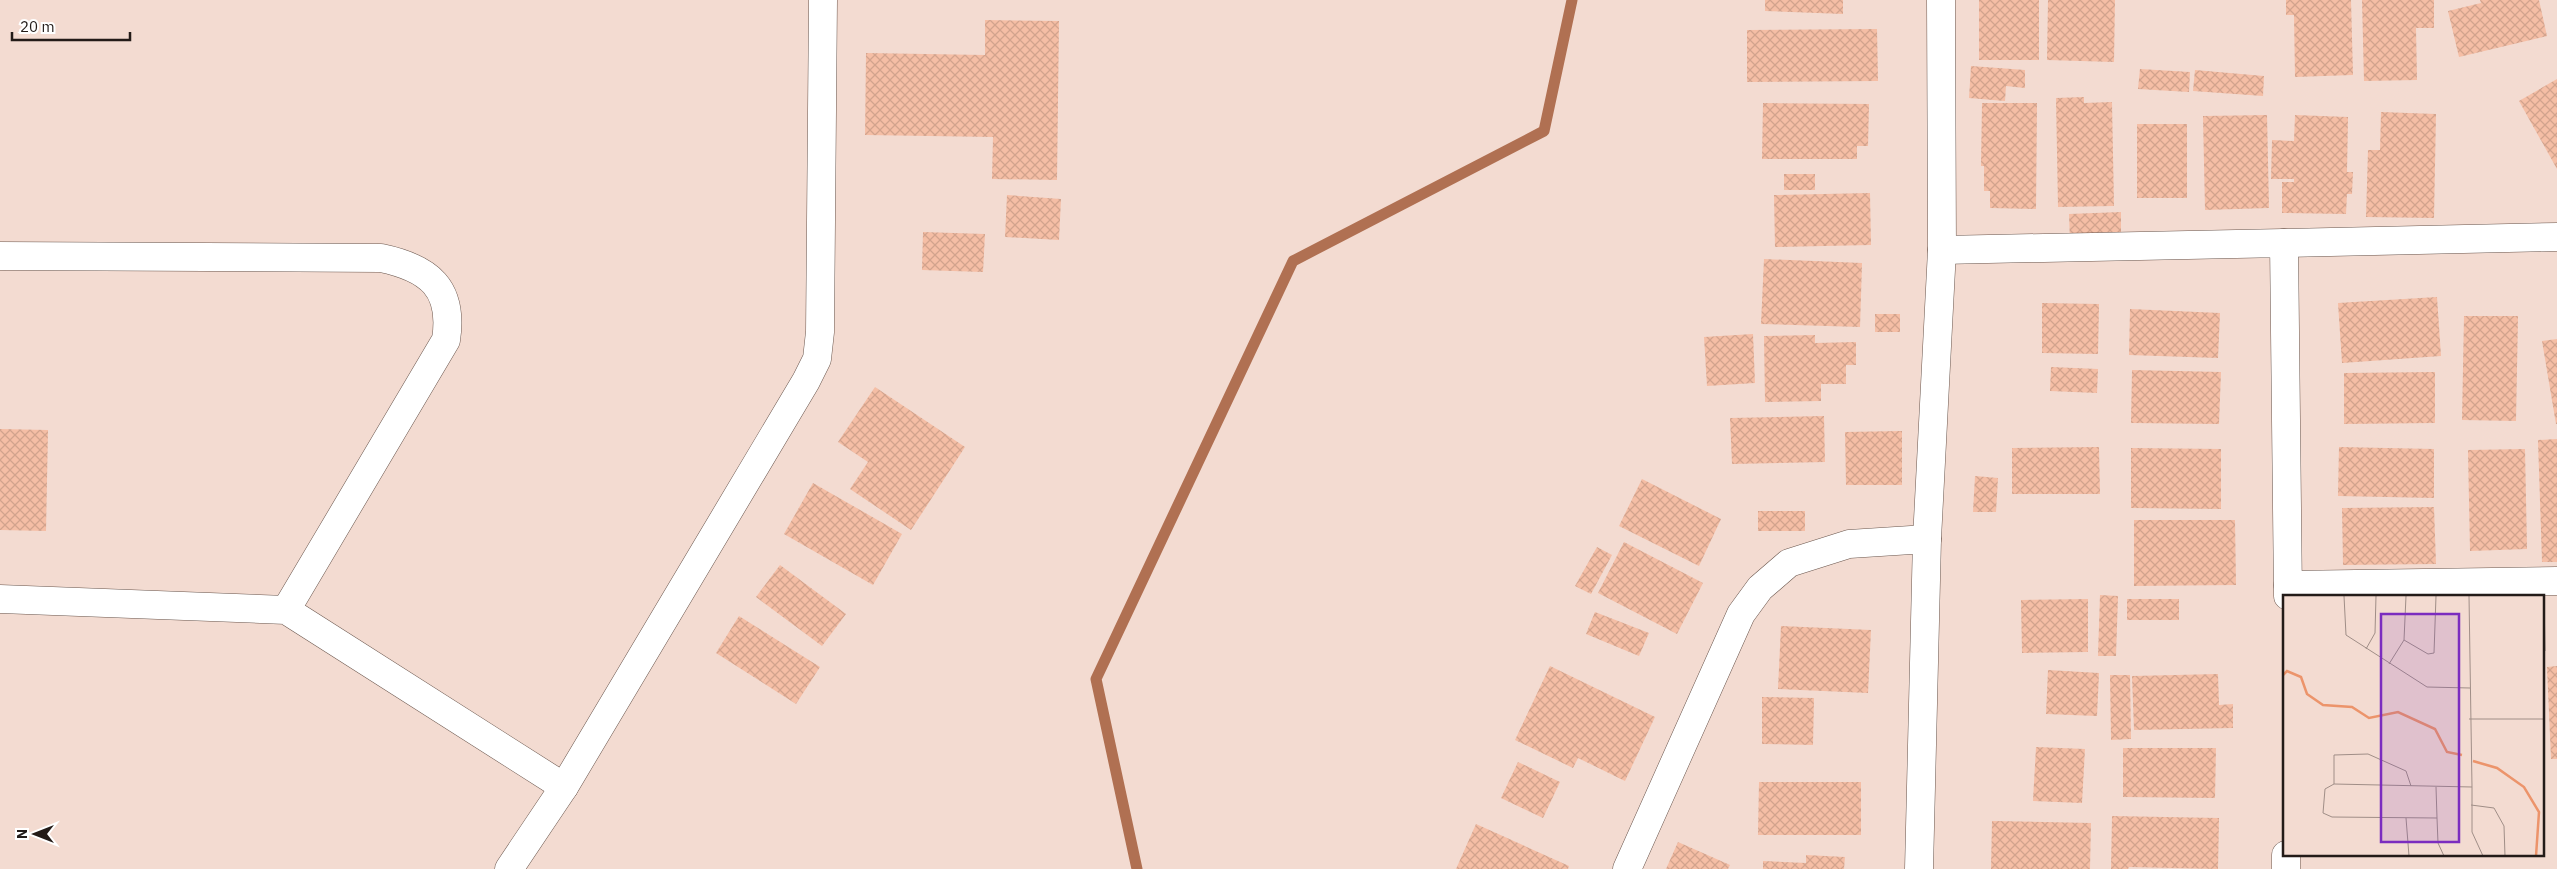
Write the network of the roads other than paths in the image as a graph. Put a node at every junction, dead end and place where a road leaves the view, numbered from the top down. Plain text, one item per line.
1 (823, 0) edge
2 (1941, 0) edge
3 (2557, 237) edge
4 (2284, 243) junction
5 (1942, 250) junction
6 (0, 256) edge
7 (1926, 539) junction
8 (2557, 581) edge
9 (2288, 591) edge
10 (0, 599) edge
11 (286, 610) junction
12 (564, 786) junction
13 (2286, 856) edge
14 (509, 869) edge
15 (1626, 869) edge
16 (1919, 869) edge
17 (2286, 869) edge

1 - 12 street
2 - 5 street
3 - 4 street
4 - 5 street
4 - 9 street
5 - 7 street
6 - 11 street
7 - 15 street
7 - 16 street
8 - 9 street
10 - 11 street
11 - 12 street
12 - 14 street
13 - 17 street

